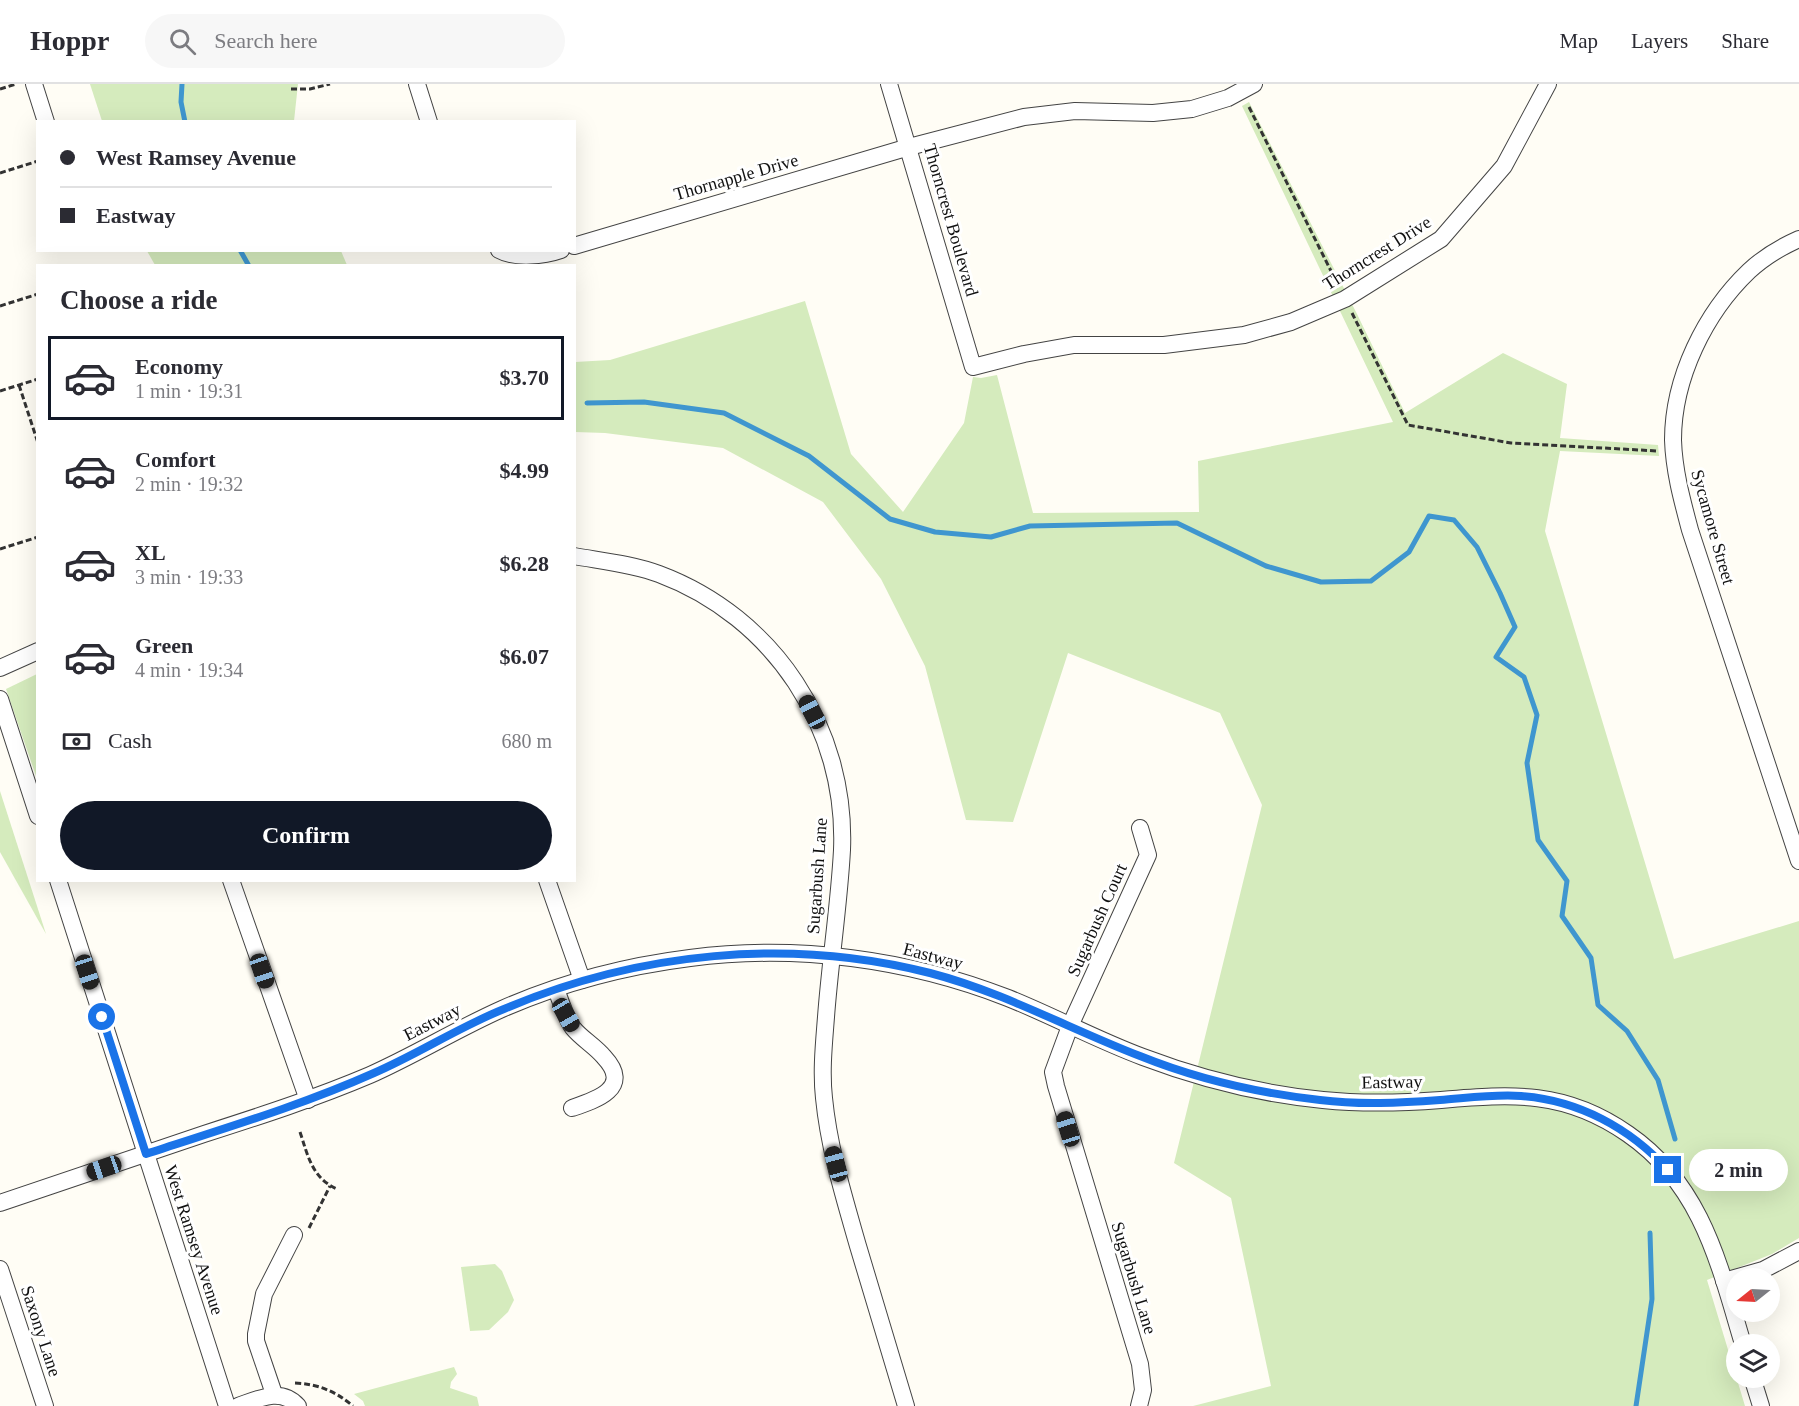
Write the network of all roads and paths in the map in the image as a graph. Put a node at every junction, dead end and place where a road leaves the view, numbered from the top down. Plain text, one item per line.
1 (16, 84) edge
2 (34, 84) edge
3 (330, 84) edge
4 (417, 84) edge
5 (889, 84) edge
6 (1254, 84) edge
7 (1548, 84) edge
8 (0, 89) edge
9 (291, 89) dead end
10 (1249, 107) dead end
11 (45, 120) edge
12 (428, 120) edge
13 (909, 147) junction
14 (36, 162) edge
15 (0, 173) edge
16 (1799, 239) edge
17 (576, 245) edge
18 (502, 252) edge
19 (546, 252) edge
20 (1341, 289) dead end
21 (36, 295) edge
22 (0, 306) edge
23 (1350, 309) dead end
24 (974, 367) joint
25 (36, 380) edge
26 (19, 385) junction
27 (0, 391) edge
28 (36, 437) edge
29 (1674, 451) junction
30 (36, 538) edge
31 (0, 549) edge
32 (576, 556) edge
33 (36, 652) edge
34 (0, 668) edge
35 (0, 699) edge
36 (36, 810) edge
37 (1140, 828) dead end
38 (1799, 861) edge
39 (59, 882) edge
40 (232, 882) edge
41 (548, 882) edge
42 (831, 955) junction
43 (582, 980) junction
44 (556, 989) junction
45 (1070, 1026) junction
46 (308, 1100) junction
47 (572, 1108) dead end
48 (300, 1132) dead end
49 (146, 1154) junction
50 (337, 1189) dead end
51 (0, 1203) edge
52 (294, 1235) dead end
53 (1799, 1251) edge
54 (0, 1269) edge
55 (1724, 1281) junction
56 (1740, 1334) edge
57 (1755, 1388) edge
58 (274, 1394) junction
59 (45, 1406) edge
60 (227, 1406) edge
61 (238, 1406) edge
62 (298, 1406) edge
63 (906, 1406) edge
64 (1139, 1406) edge
65 (1761, 1406) edge

1 - 8 path
2 - 11 street
3 - 9 path
4 - 12 street
5 - 13 street, Thorncrest Boulevard
6 - 13 street, Thornapple Drive
7 - 24 street, Thorncrest Drive
10 - 20 path
13 - 17 street, Thornapple Drive
13 - 24 street, Thorncrest Boulevard
14 - 15 path
16 - 29 street, Sycamore Street
18 - 19 street
21 - 22 path
23 - 29 path
25 - 26 path
26 - 27 path
26 - 28 path
29 - 38 street, Sycamore Street
30 - 31 path
32 - 42 street, Sugarbush Lane
33 - 34 street
35 - 36 street
37 - 45 street, Sugarbush Court
39 - 49 street, West Ramsey Avenue
40 - 46 street
41 - 43 street
42 - 43 street, Eastway
42 - 45 street, Eastway
42 - 63 street, Sugarbush Lane
43 - 44 street, Eastway
44 - 46 street, Eastway
44 - 47 street
45 - 55 street, Eastway
45 - 64 street, Sugarbush Lane
46 - 49 street, Eastway
48 - 50 path
49 - 51 street, Eastway
49 - 60 street, West Ramsey Avenue
52 - 58 street
53 - 55 street
54 - 59 street, Saxony Lane
55 - 56 street, Eastway
57 - 65 street
58 - 61 street
58 - 62 street

